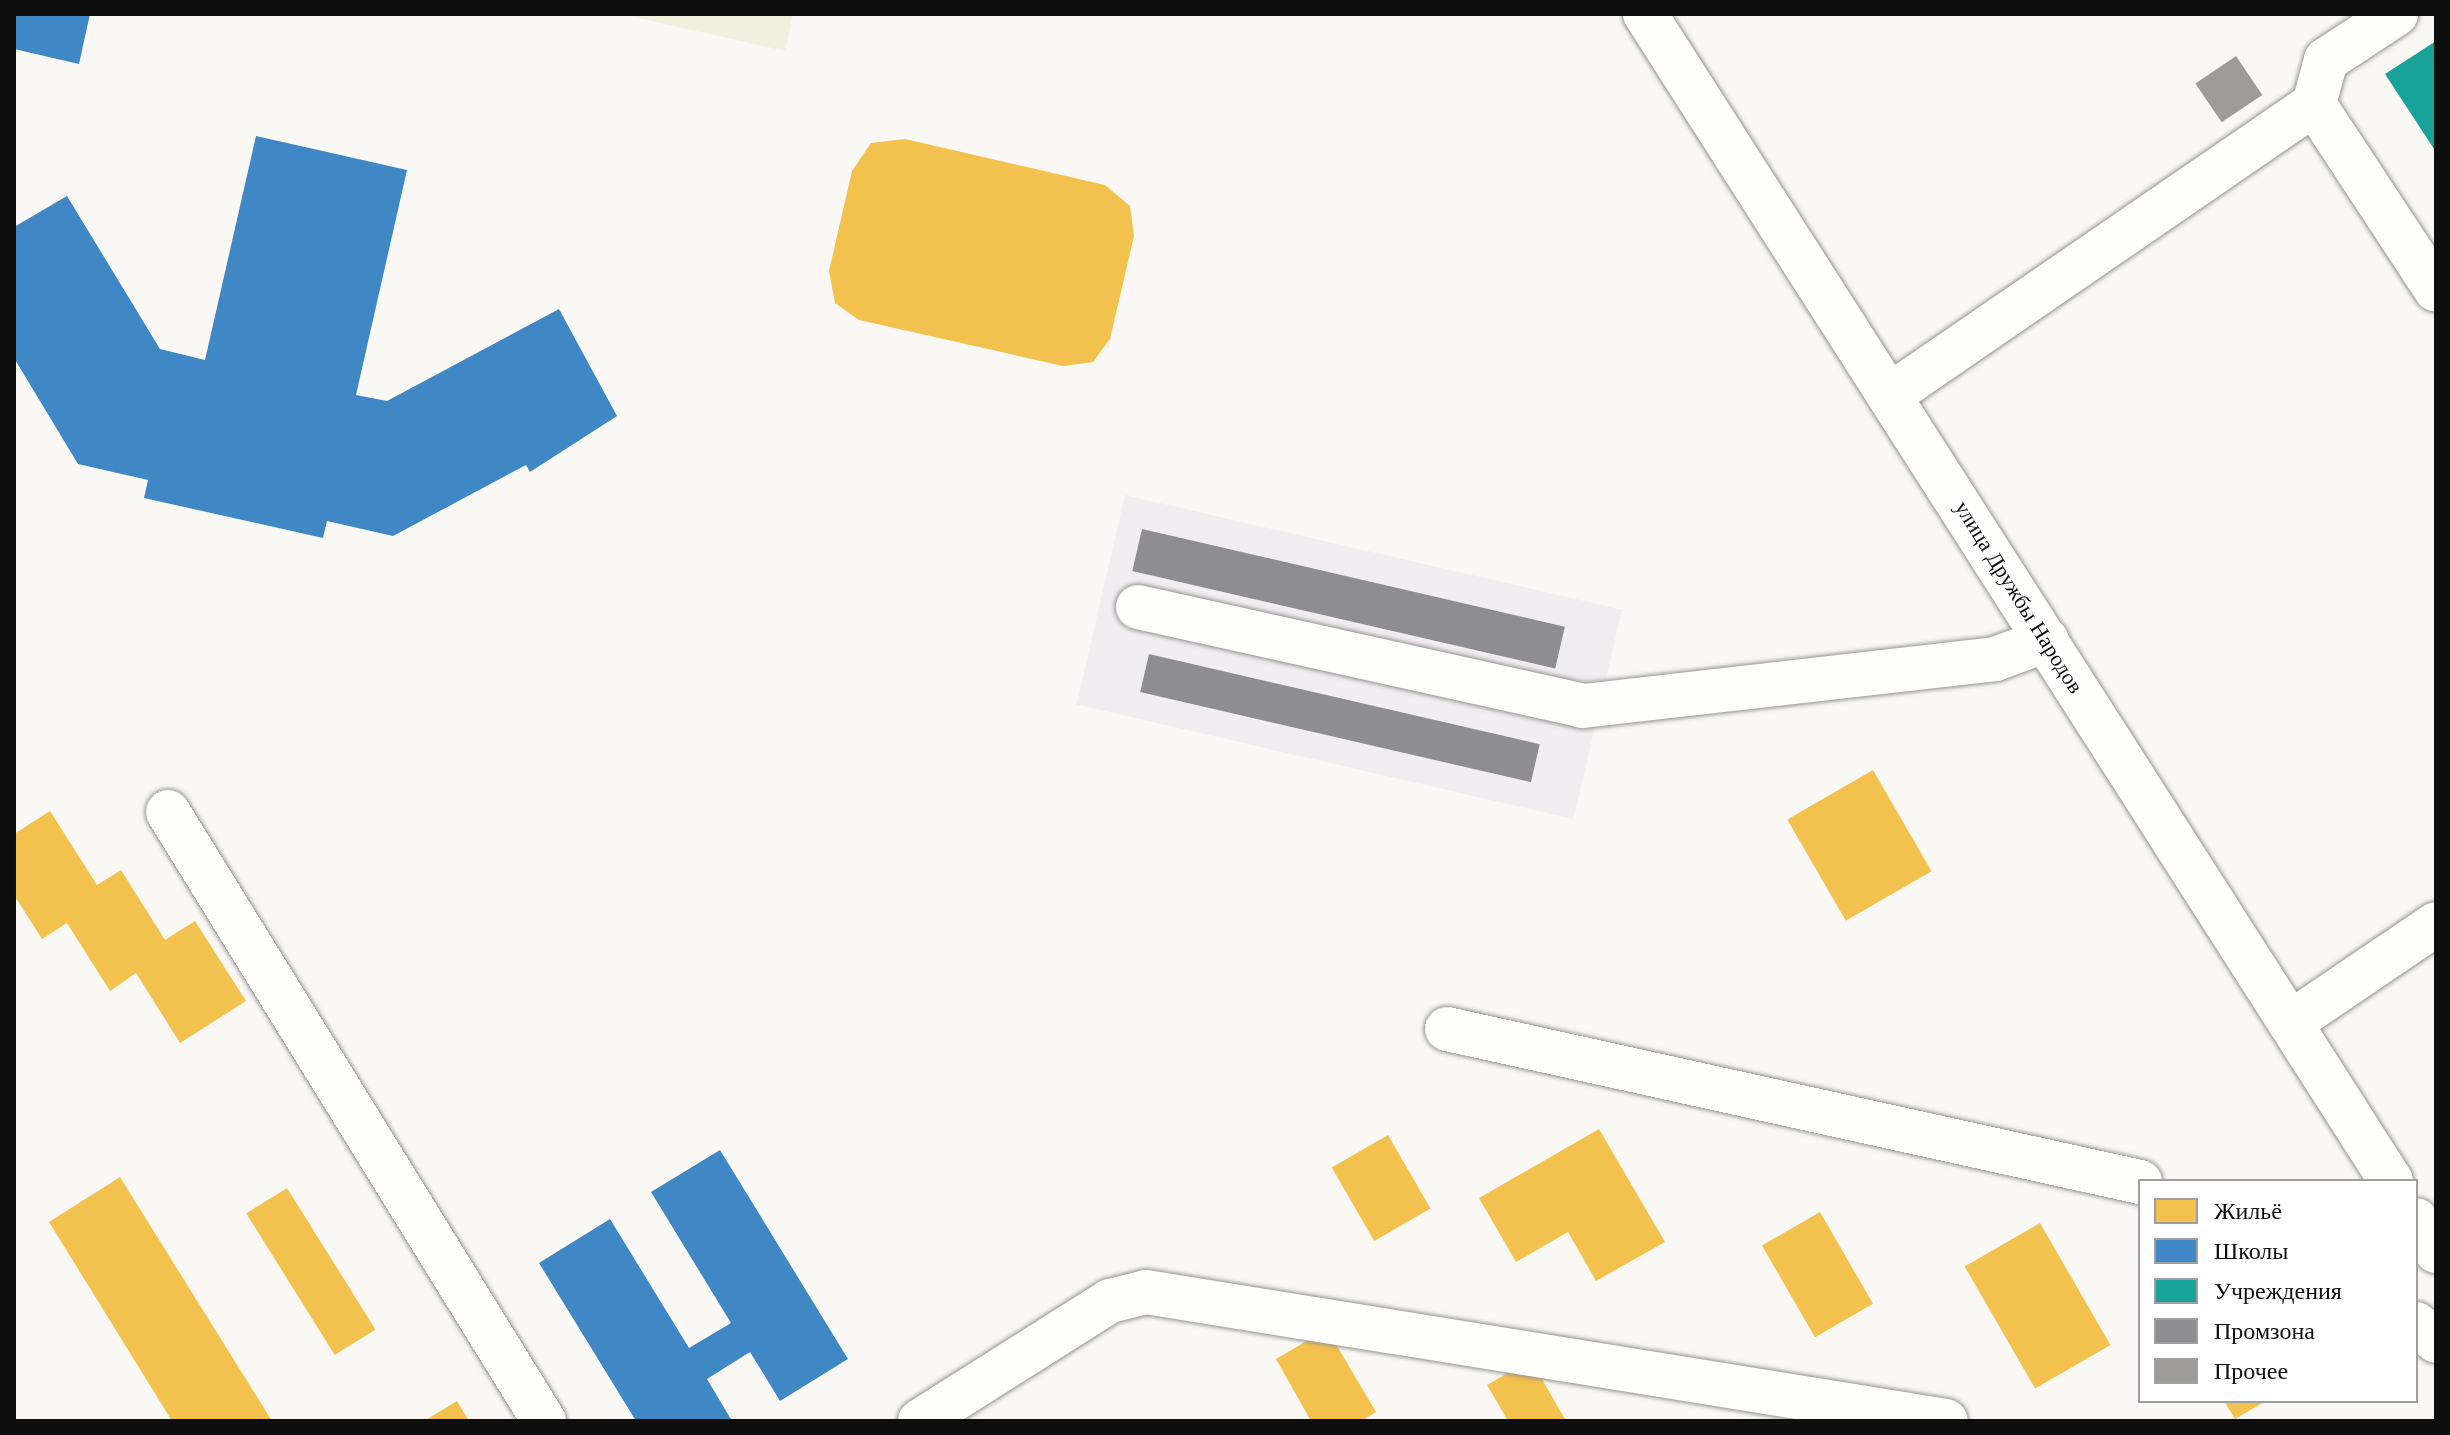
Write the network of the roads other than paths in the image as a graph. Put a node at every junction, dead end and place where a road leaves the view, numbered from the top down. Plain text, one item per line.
1 (1645, 14) edge
2 (2396, 14) edge
3 (2314, 104) junction
4 (2436, 290) edge
5 (1890, 395) junction
6 (1138, 607) dead end
7 (2047, 640) junction
8 (168, 812) dead end
9 (2436, 924) edge
10 (2290, 1023) junction
11 (1447, 1029) dead end
12 (2390, 1179) edge
13 (2138, 1182) edge
14 (2418, 1223) edge
15 (2436, 1251) edge
16 (2418, 1326) edge
17 (2436, 1341) edge
18 (544, 1421) edge
19 (920, 1421) edge
20 (1946, 1421) edge

1 - 5 street, улица Дружбы Народов
2 - 3 street
3 - 4 street
3 - 5 street
5 - 7 street, улица Дружбы Народов
6 - 7 street
7 - 10 street, улица Дружбы Народов
8 - 18 street
9 - 10 street
10 - 12 street, улица Дружбы Народов
11 - 13 street
14 - 15 street
16 - 17 street
19 - 20 street

